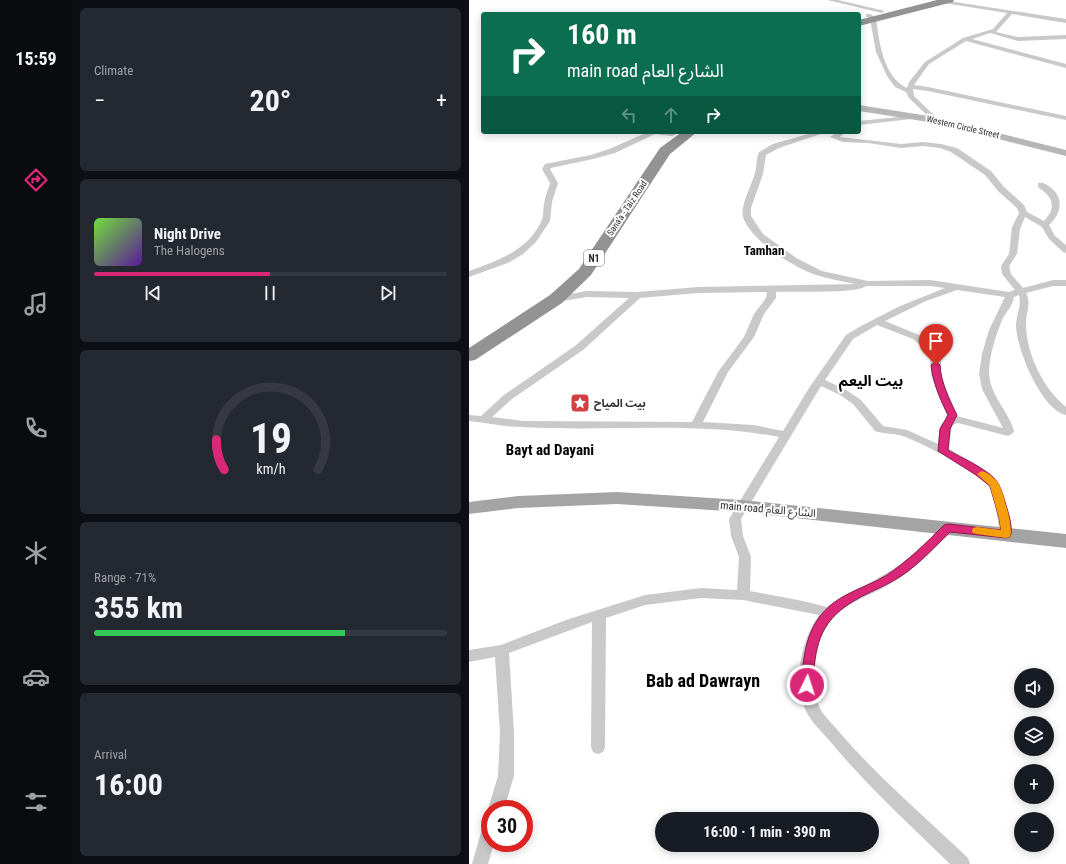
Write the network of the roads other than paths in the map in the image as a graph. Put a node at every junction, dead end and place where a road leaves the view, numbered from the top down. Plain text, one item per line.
1 (830, 0) edge
2 (931, 0) edge
3 (945, 0) edge
4 (844, 1) edge
5 (882, 11) junction
6 (1011, 12) junction
7 (867, 17) edge
8 (1066, 21) edge
9 (991, 32) junction
10 (1066, 37) edge
11 (965, 39) junction
12 (1066, 66) edge
13 (909, 89) junction
14 (861, 108) edge
15 (918, 117) junction
16 (1066, 118) edge
17 (935, 120) junction
18 (875, 122) junction
19 (861, 123) edge
20 (861, 126) edge
21 (649, 134) edge
22 (672, 134) edge
23 (687, 134) edge
24 (816, 134) edge
25 (838, 134) edge
26 (1066, 153) edge
27 (1041, 185) dead end
28 (1023, 212) junction
29 (1045, 225) junction
30 (1066, 250) edge
31 (469, 274) edge
32 (1066, 283) edge
33 (868, 284) junction
34 (958, 287) junction
35 (772, 289) junction
36 (1022, 292) junction
37 (637, 295) junction
38 (1010, 295) junction
39 (549, 296) junction
40 (877, 320) junction
41 (469, 342) edge
42 (469, 356) edge
43 (819, 382) junction
44 (1066, 412) edge
45 (469, 418) edge
46 (484, 419) junction
47 (951, 420) junction
48 (696, 425) junction
49 (786, 435) junction
50 (943, 451) junction
51 (742, 506) junction
52 (469, 508) edge
53 (948, 528) junction
54 (1006, 534) junction
55 (1066, 540) edge
56 (743, 595) junction
57 (829, 613) junction
58 (599, 615) junction
59 (502, 650) junction
60 (469, 656) edge
61 (598, 747) dead end
62 (499, 800) edge
63 (483, 852) edge
64 (480, 864) edge
65 (962, 864) edge

1 - 4 street
2 - 5 highway
3 - 6 street
3 - 7 highway
4 - 5 street
5 - 7 highway
6 - 8 street
6 - 9 street
7 - 13 street
9 - 10 street
9 - 11 street
11 - 12 street
11 - 13 street
13 - 16 street
13 - 17 street
14 - 15 street, Western Circle Street
15 - 17 street, Western Circle Street
15 - 18 street
17 - 26 street, Western Circle Street
18 - 19 street
18 - 20 street
21 - 31 street
22 - 39 highway, Sana'a - Taiz Road / N1
23 - 39 highway, Sana'a - Taiz Road / N1
24 - 33 street
25 - 28 street
27 - 29 street
28 - 29 street
28 - 36 street
29 - 30 street
32 - 36 street
33 - 34 street
33 - 35 street
34 - 38 street
34 - 40 street
35 - 37 street
35 - 48 street
36 - 38 street
36 - 44 street
37 - 39 street
37 - 46 street
38 - 47 street
39 - 41 highway, Sana'a - Taiz Road / N1
39 - 42 highway, Sana'a - Taiz Road / N1
40 - 43 street
40 - 47 street
43 - 49 street
43 - 50 street
45 - 46 street
46 - 48 street
47 - 50 street
48 - 49 street
49 - 51 street
50 - 54 street
51 - 52 main road, main road الشارع العام
51 - 53 main road, main road الشارع العام
51 - 56 street
53 - 54 main road, main road الشارع العام
53 - 57 street
54 - 55 main road, main road الشارع العام
56 - 57 street
56 - 58 street
57 - 65 street
58 - 59 street
58 - 61 street
59 - 60 street
59 - 62 street
63 - 64 street

